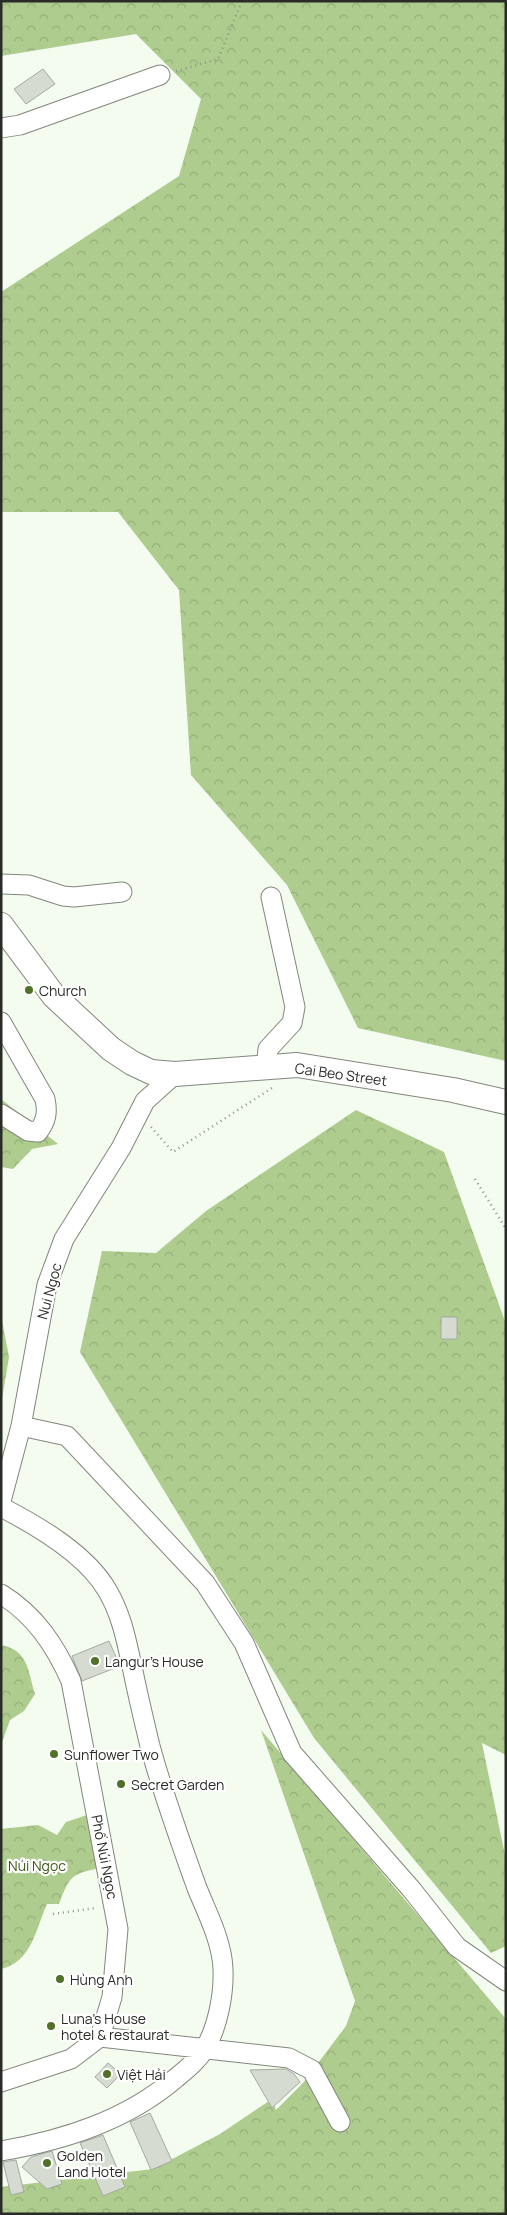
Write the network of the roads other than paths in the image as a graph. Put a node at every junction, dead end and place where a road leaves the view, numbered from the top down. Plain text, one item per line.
1 (160, 75) road end
2 (1, 128) edge
3 (1, 884) edge
4 (122, 892) dead end
5 (271, 897) dead end
6 (1, 925) edge
7 (1, 1022) edge
8 (132, 1063) junction
9 (266, 1068) junction
10 (175, 1074) junction
11 (506, 1102) edge
12 (142, 1107) junction
13 (1, 1114) edge
14 (21, 1426) junction
15 (1, 1501) edge
16 (1, 1507) edge
17 (1, 1594) edge
18 (506, 1981) edge
19 (100, 2037) junction
20 (206, 2047) junction
21 (1, 2082) edge
22 (340, 2122) dead end
23 (1, 2150) edge

1 - 2 street
3 - 4 street
5 - 9 street
6 - 8 main road, Cai Beo Street
7 - 13 street
8 - 10 main road, Cai Beo Street
8 - 12 street
9 - 10 main road, Cai Beo Street
9 - 11 main road, Cai Beo Street
10 - 12 street
12 - 14 street, Nui Ngoc
14 - 15 street, Nui Ngoc
14 - 18 street
16 - 20 street
17 - 19 street, Phố Núi Ngọc
19 - 20 street
19 - 21 street
20 - 22 street
20 - 23 street

